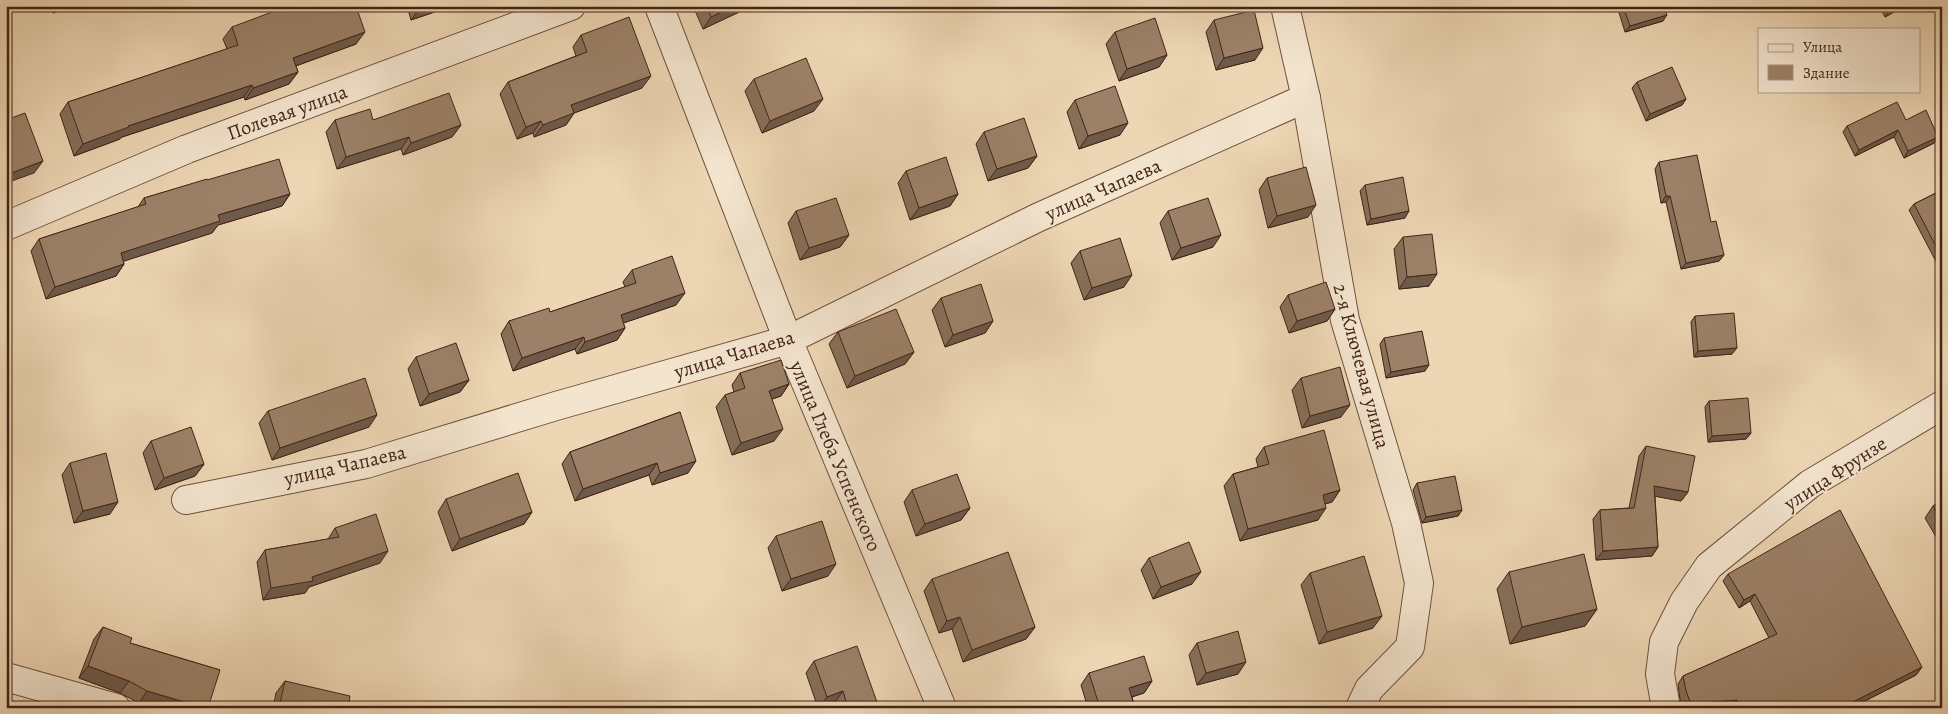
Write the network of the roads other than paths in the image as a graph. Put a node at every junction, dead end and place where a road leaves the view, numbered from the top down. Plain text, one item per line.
1 (571, 6) edge
2 (659, 6) edge
3 (1285, 6) edge
4 (1306, 98) junction
5 (6, 226) edge
6 (788, 340) junction
7 (1942, 406) edge
8 (186, 500) dead end
9 (6, 677) edge
10 (116, 708) edge
11 (942, 708) edge
12 (1360, 708) edge
13 (1666, 708) edge

1 - 5 street, Полевая улица
2 - 6 street, улица Глеба Успенского
3 - 4 street, 2-я Ключевая улица
4 - 6 street, улица Чапаева
4 - 12 street, 2-я Ключевая улица
6 - 8 street, улица Чапаева
6 - 11 street, улица Глеба Успенского
7 - 13 street, улица Фрунзе
9 - 10 street

